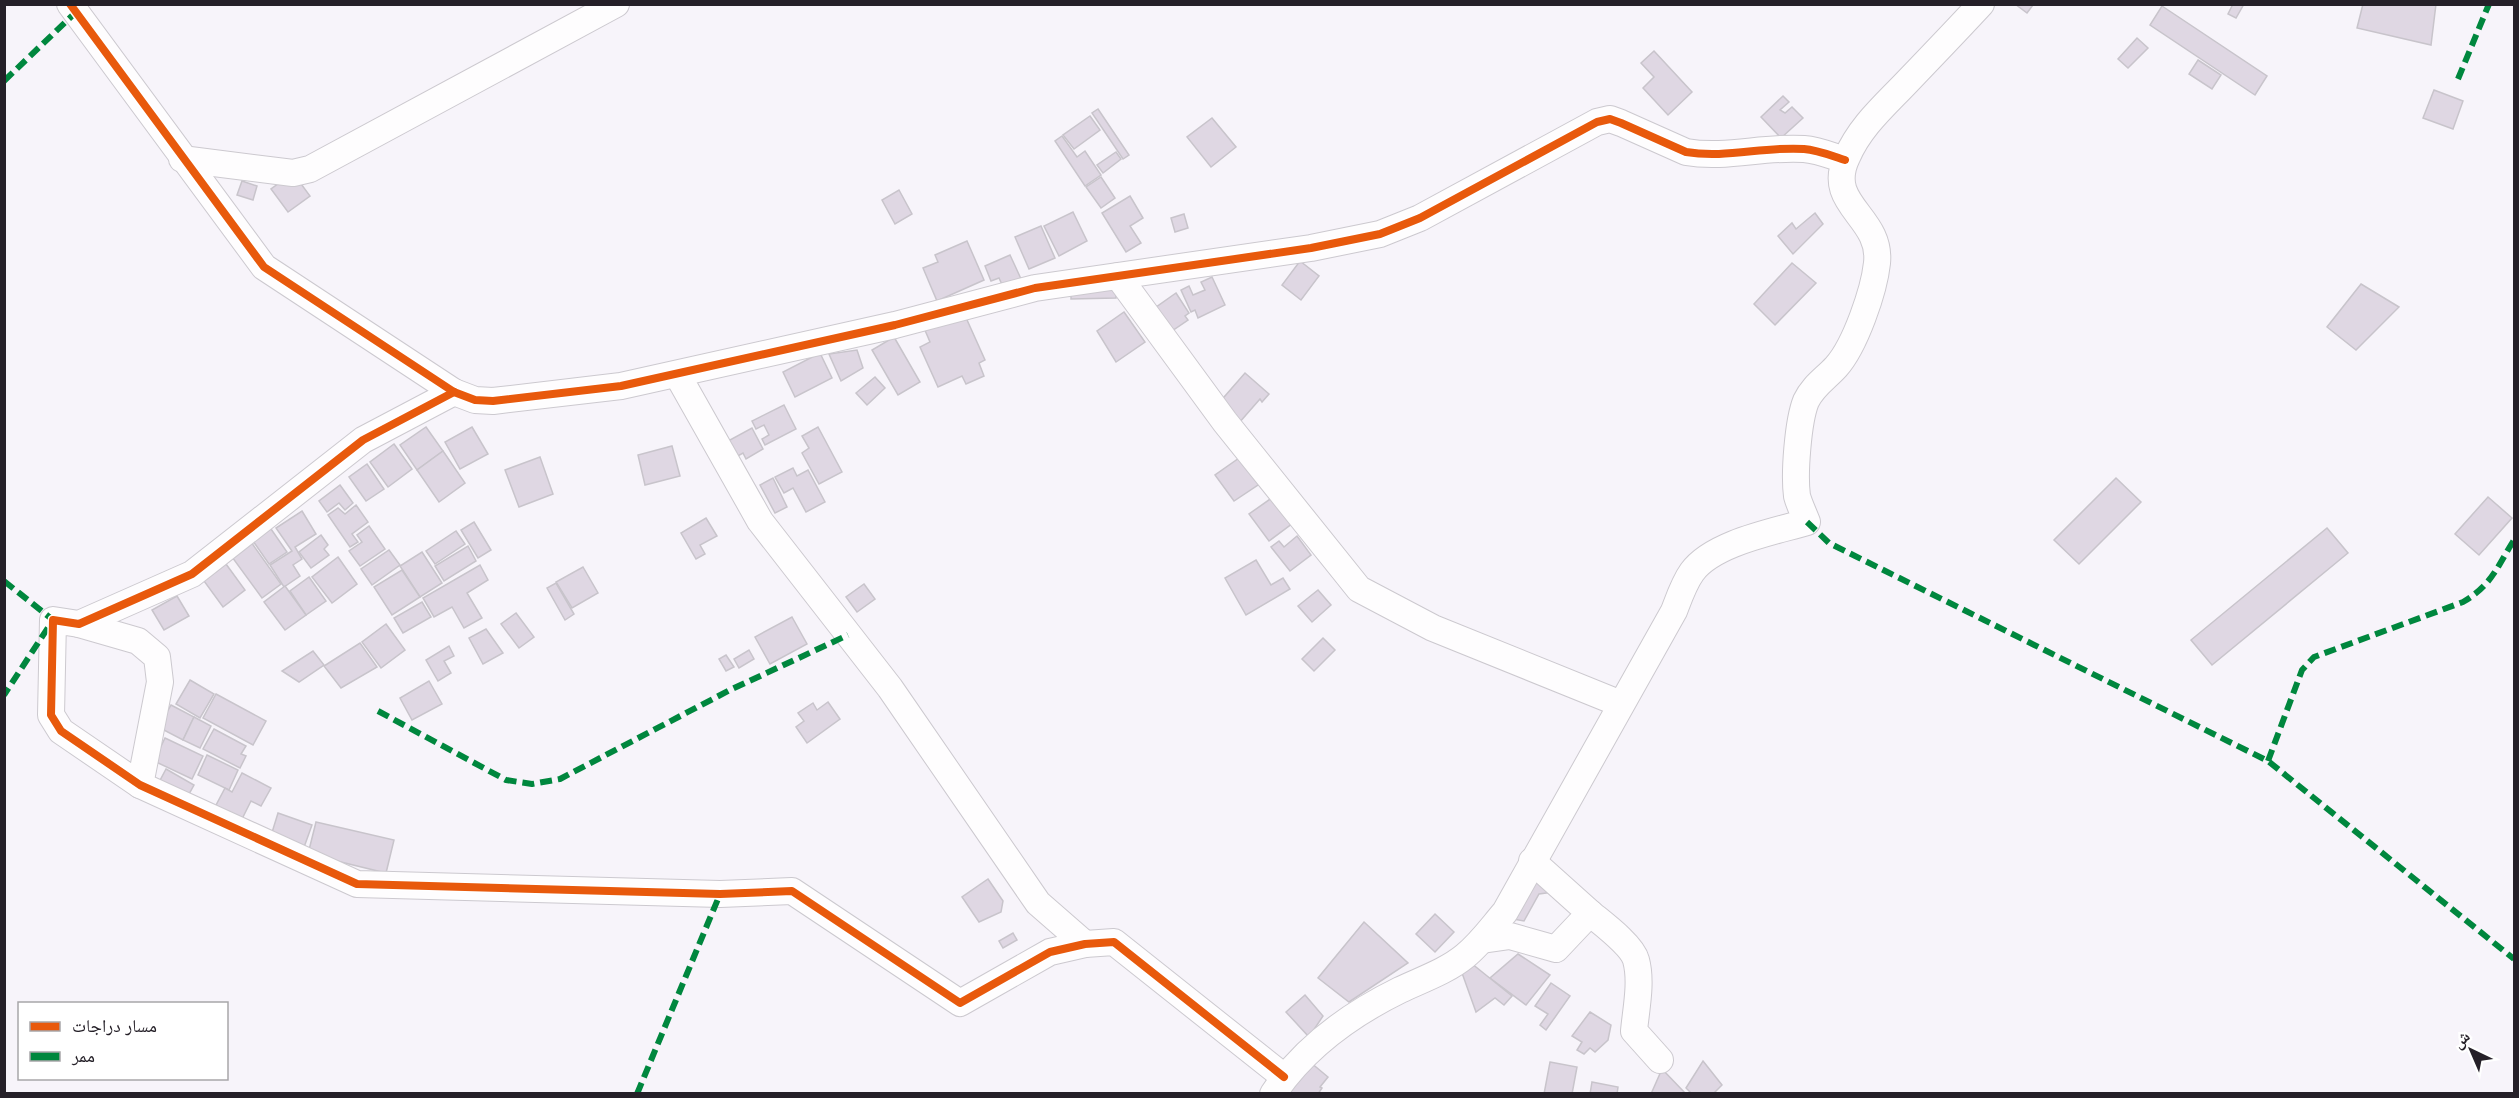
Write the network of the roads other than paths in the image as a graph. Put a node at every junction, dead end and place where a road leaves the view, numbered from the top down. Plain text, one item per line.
1 (70, 4) edge
2 (616, 4) edge
3 (1981, 4) edge
4 (182, 159) junction
5 (1845, 160) junction
6 (1118, 276) junction
7 (677, 374) junction
8 (454, 392) junction
9 (78, 624) junction
10 (1622, 704) junction
11 (140, 785) junction
12 (1532, 861) junction
13 (1590, 913) junction
14 (1482, 940) junction
15 (1085, 944) junction
16 (1660, 1060) dead end
17 (1279, 1085) edge

1 - 4 street
2 - 4 street
3 - 5 street
4 - 8 street
5 - 6 street
5 - 10 street
6 - 7 street
6 - 10 street
7 - 8 street
7 - 15 street
8 - 9 street
9 - 11 street
9 - 11 street
10 - 12 street
11 - 15 street
12 - 13 street
12 - 14 street
13 - 14 street
13 - 16 street
14 - 17 street
15 - 17 street

